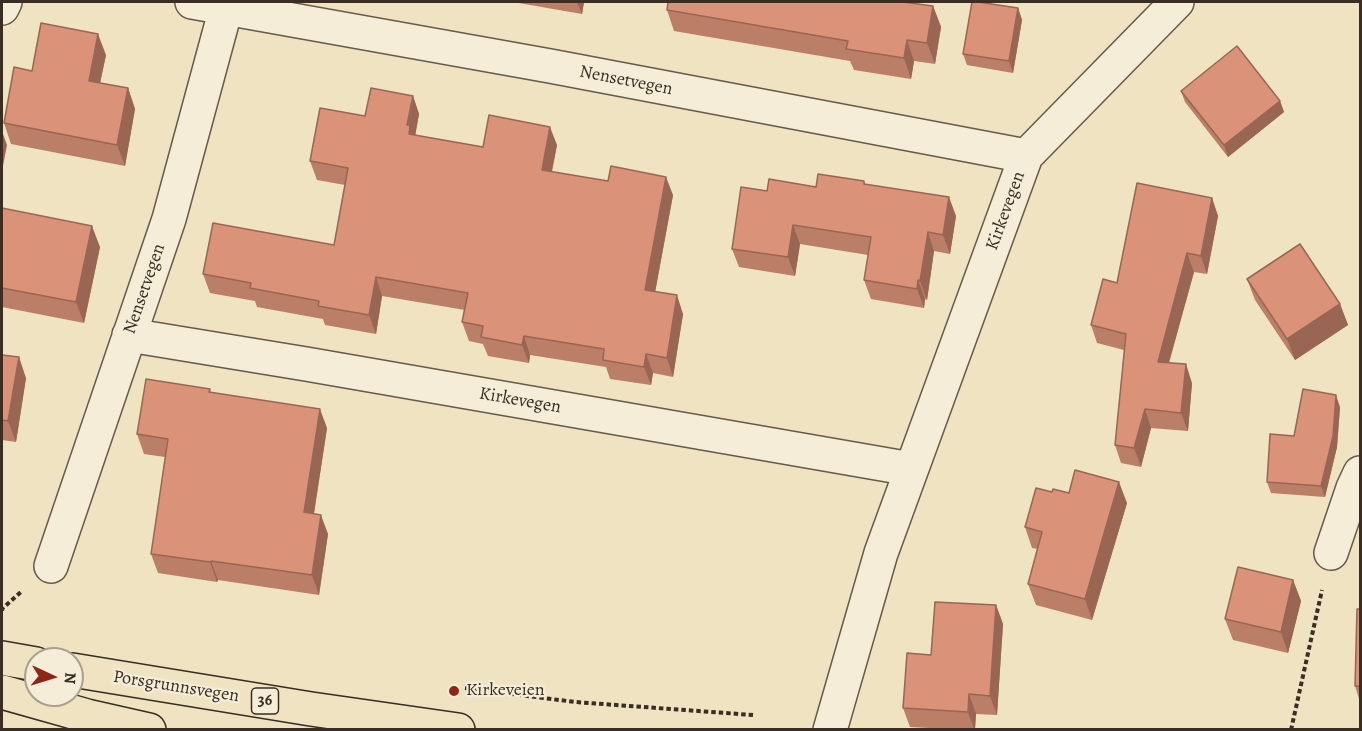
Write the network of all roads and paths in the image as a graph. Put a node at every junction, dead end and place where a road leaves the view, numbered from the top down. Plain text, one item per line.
1 (5, 2) edge
2 (192, 2) edge
3 (1177, 2) edge
4 (228, 5) edge
5 (2, 8) edge
6 (1026, 156) junction
7 (129, 335) junction
8 (911, 469) junction
9 (1360, 473) edge
10 (1330, 553) joint
11 (51, 566) dead end
12 (2, 658) edge
13 (24, 662) edge
14 (84, 671) edge
15 (2, 692) edge
16 (149, 729) edge
17 (458, 729) edge
18 (830, 729) edge
19 (1291, 729) edge

1 - 5 street
2 - 4 street, Nensetvegen
3 - 6 street, Kirkevegen
4 - 6 street, Nensetvegen
4 - 7 street, Nensetvegen
6 - 8 street, Kirkevegen
7 - 8 street, Kirkevegen
7 - 11 street, Nensetvegen
8 - 18 street, Kirkevegen
9 - 10 street
10 - 19 path
12 - 13 highway
14 - 17 highway, Porsgrunnsvegen / 36
15 - 16 highway

